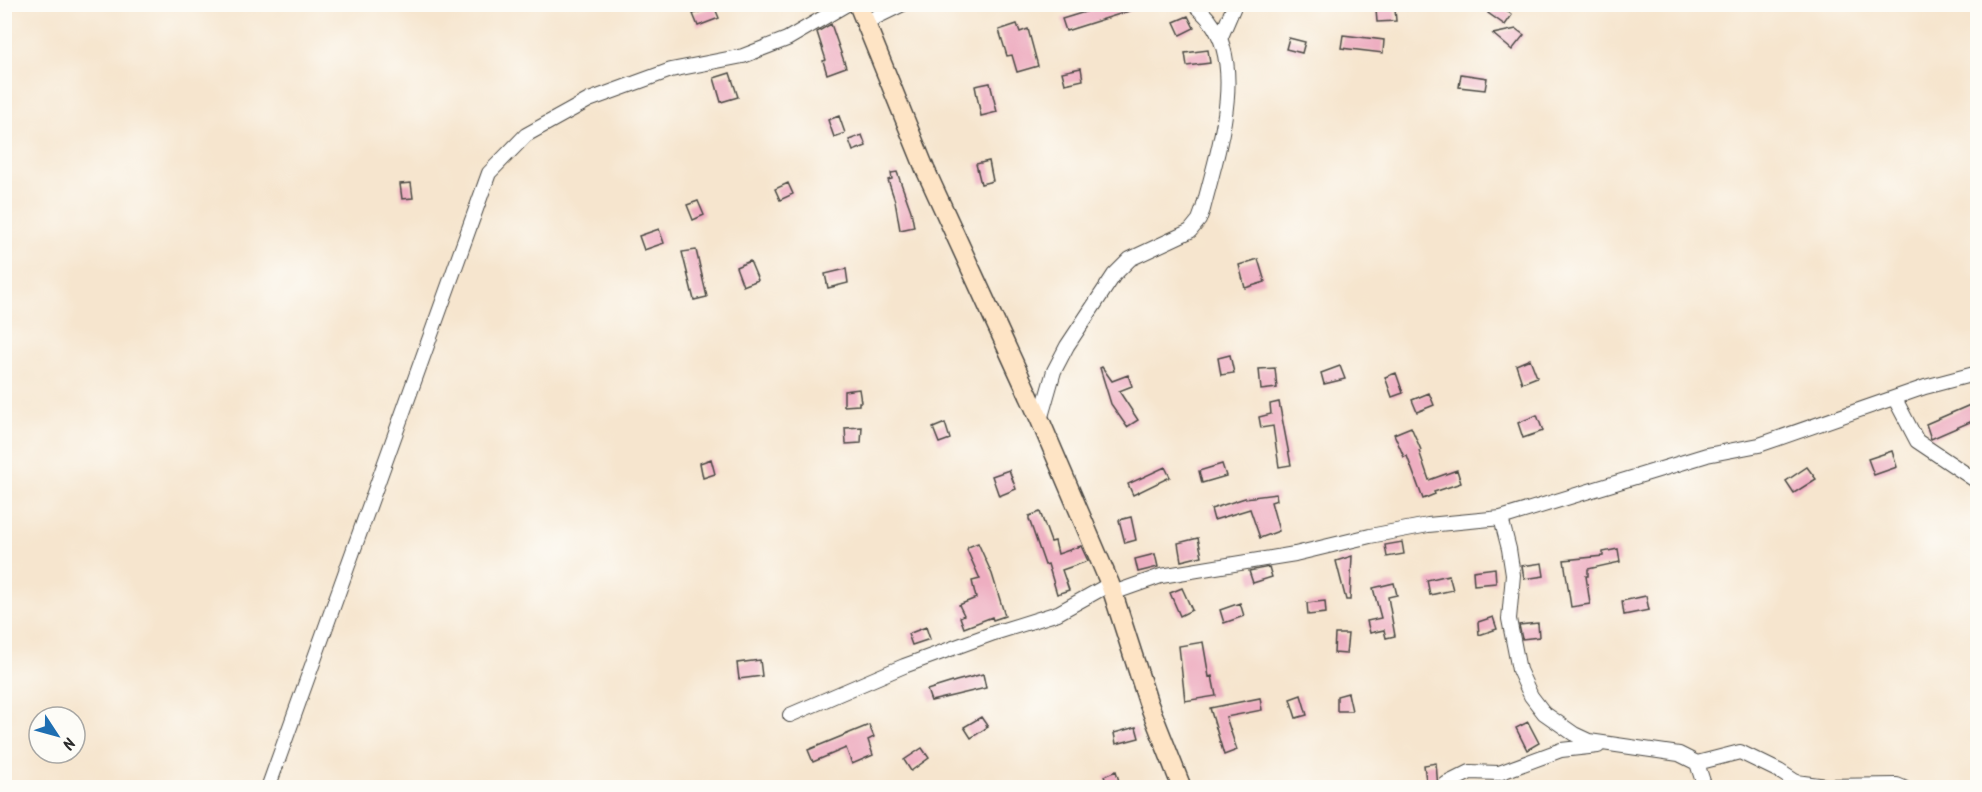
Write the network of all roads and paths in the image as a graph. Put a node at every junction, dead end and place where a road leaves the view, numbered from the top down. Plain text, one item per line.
1 (847, 4) edge
2 (858, 4) edge
3 (903, 4) edge
4 (1194, 4) edge
5 (1234, 4) edge
6 (866, 22) junction
7 (1220, 39) junction
8 (1977, 373) edge
9 (1895, 399) junction
10 (1040, 420) junction
11 (1977, 482) edge
12 (1501, 518) junction
13 (1111, 589) junction
14 (790, 715) dead end
15 (1609, 745) junction
16 (1696, 763) junction
17 (1446, 784) dead end
18 (268, 788) edge
19 (1182, 788) edge
20 (1705, 788) edge
21 (1904, 788) edge

1 - 18 street
2 - 6 street
3 - 6 street
4 - 7 street
5 - 7 street
6 - 10 street
7 - 10 street
8 - 9 street
9 - 11 street
9 - 12 street
10 - 13 street
12 - 13 street
12 - 15 street
13 - 14 street
13 - 19 street
15 - 16 street
15 - 17 street
16 - 20 street
16 - 21 street

